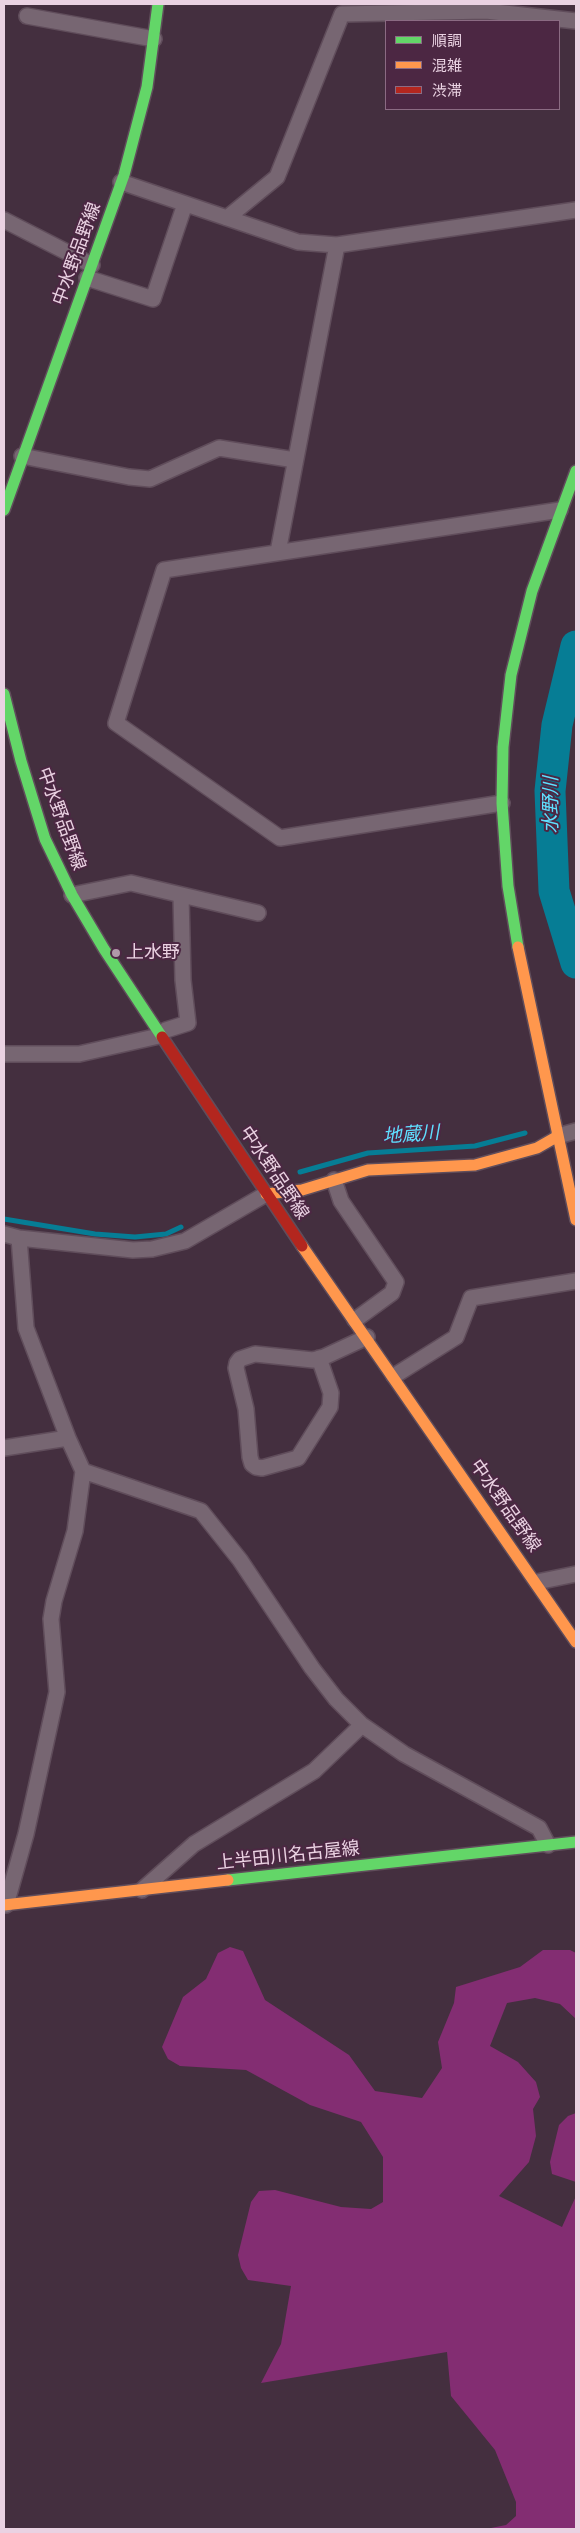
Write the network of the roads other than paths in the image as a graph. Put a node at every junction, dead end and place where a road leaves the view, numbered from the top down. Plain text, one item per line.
1 (158, 4) edge
2 (27, 16) dead end
3 (576, 21) edge
4 (154, 39) junction
5 (122, 182) junction
6 (185, 204) junction
7 (576, 210) edge
8 (227, 218) junction
9 (4, 220) edge
10 (337, 245) junction
11 (90, 271) junction
12 (22, 456) junction
13 (296, 460) junction
14 (576, 471) edge
15 (4, 510) edge
16 (560, 510) junction
17 (278, 552) junction
18 (4, 694) edge
19 (502, 803) junction
20 (72, 895) junction
21 (181, 896) junction
22 (258, 912) dead end
23 (159, 1036) junction
24 (4, 1054) edge
25 (576, 1130) edge
26 (558, 1136) junction
27 (334, 1180) junction
28 (266, 1194) junction
29 (576, 1220) edge
30 (4, 1234) edge
31 (19, 1238) junction
32 (576, 1281) edge
33 (355, 1320) junction
34 (367, 1337) junction
35 (320, 1358) junction
36 (394, 1376) junction
37 (68, 1438) junction
38 (4, 1448) edge
39 (83, 1471) junction
40 (576, 1574) edge
41 (537, 1582) junction
42 (576, 1642) edge
43 (362, 1725) junction
44 (576, 1842) edge
45 (548, 1845) junction
46 (142, 1890) junction
47 (5, 1905) edge
48 (4, 1921) edge

1 - 4 main road, 中水野品野線
2 - 4 street
3 - 8 street
4 - 5 main road, 中水野品野線
5 - 6 street
5 - 11 main road, 中水野品野線
6 - 8 street
6 - 11 street
7 - 10 street
8 - 10 street
9 - 11 street
10 - 13 street
11 - 12 main road, 中水野品野線
12 - 13 street
12 - 15 main road, 中水野品野線
13 - 17 street
14 - 16 main road
16 - 17 street
16 - 19 main road
17 - 19 street
18 - 20 main road, 中水野品野線
19 - 26 main road
20 - 21 street
20 - 23 main road, 中水野品野線
21 - 22 street
21 - 23 street
23 - 24 street
23 - 28 main road, 中水野品野線
25 - 26 street
26 - 27 main road
26 - 29 main road
27 - 28 main road
27 - 33 street
28 - 31 street
28 - 33 main road, 中水野品野線
30 - 31 street
31 - 37 street
32 - 36 street
33 - 34 main road, 中水野品野線
34 - 35 street
34 - 36 main road, 中水野品野線
35 - 35 street
36 - 41 main road, 中水野品野線
37 - 38 street
37 - 39 street
39 - 43 street
39 - 47 street
40 - 41 street
41 - 42 main road, 中水野品野線
43 - 45 street
43 - 46 street
44 - 45 main road, 上半田川名古屋線
45 - 46 main road, 上半田川名古屋線
46 - 47 main road, 上半田川名古屋線
47 - 48 main road

